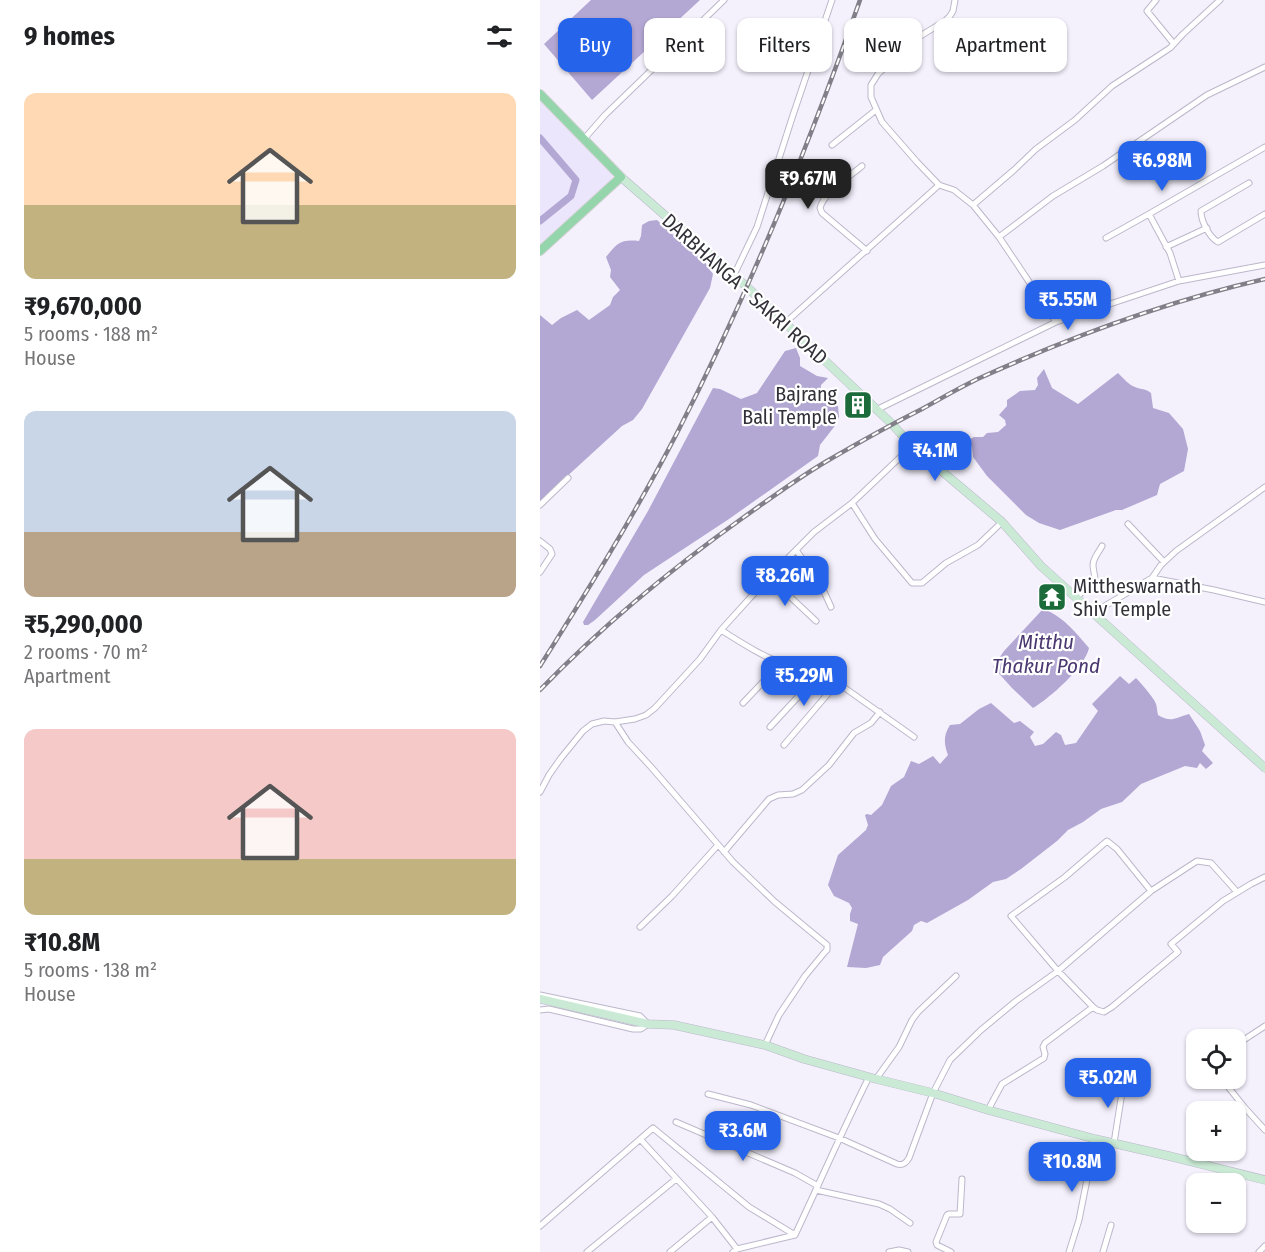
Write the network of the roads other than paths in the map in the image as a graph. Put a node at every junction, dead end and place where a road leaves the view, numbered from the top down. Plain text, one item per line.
1 (724, 0) edge
2 (832, 0) edge
3 (955, 0) edge
4 (1156, 0) edge
5 (1220, 0) edge
6 (1174, 44) junction
7 (1265, 67) edge
8 (540, 94) edge
9 (876, 110) junction
10 (584, 138) junction
11 (832, 145) dead end
12 (1265, 147) edge
13 (862, 166) dead end
14 (621, 177) junction
15 (1249, 183) dead end
16 (939, 185) junction
17 (973, 205) junction
18 (1149, 213) junction
19 (1265, 214) edge
20 (1207, 228) junction
21 (999, 237) junction
22 (1106, 238) dead end
23 (1166, 247) junction
24 (540, 250) edge
25 (867, 251) junction
26 (1265, 265) edge
27 (734, 275) junction
28 (1179, 280) junction
29 (1056, 322) junction
30 (785, 323) junction
31 (876, 410) junction
32 (912, 446) junction
33 (568, 478) dead end
34 (1265, 487) edge
35 (852, 503) junction
36 (540, 505) edge
37 (1002, 522) junction
38 (1128, 524) dead end
39 (540, 541) edge
40 (1102, 546) dead end
41 (796, 550) junction
42 (1164, 562) junction
43 (540, 572) edge
44 (769, 577) junction
45 (1152, 578) junction
46 (1076, 598) junction
47 (1265, 602) edge
48 (831, 607) dead end
49 (1092, 613) junction
50 (816, 621) dead end
51 (721, 630) junction
52 (781, 663) junction
53 (822, 671) junction
54 (838, 682) junction
55 (742, 703) dead end
56 (880, 712) junction
57 (615, 722) junction
58 (770, 726) dead end
59 (914, 737) dead end
60 (784, 745) dead end
61 (1265, 768) edge
62 (540, 792) edge
63 (718, 845) junction
64 (724, 852) junction
65 (1265, 877) edge
66 (1151, 891) junction
67 (1237, 892) junction
68 (640, 927) dead end
69 (1058, 971) junction
70 (956, 976) dead end
71 (540, 997) edge
72 (1093, 1007) junction
73 (540, 1010) edge
74 (648, 1024) junction
75 (1265, 1026) edge
76 (1246, 1038) edge
77 (765, 1045) junction
78 (872, 1078) junction
79 (1124, 1080) dead end
80 (1230, 1089) edge
81 (933, 1093) junction
82 (708, 1094) dead end
83 (988, 1110) junction
84 (676, 1122) dead end
85 (1265, 1130) edge
86 (839, 1138) junction
87 (640, 1139) junction
88 (1095, 1139) junction
89 (1114, 1143) junction
90 (676, 1179) junction
91 (962, 1179) dead end
92 (1265, 1180) edge
93 (817, 1188) junction
94 (712, 1217) junction
95 (910, 1223) dead end
96 (1111, 1225) dead end
97 (540, 1226) edge
98 (795, 1235) junction
99 (1265, 1246) edge
100 (735, 1250) edge
101 (587, 1252) edge
102 (670, 1252) edge
103 (889, 1252) edge
104 (908, 1252) edge
105 (951, 1252) edge
106 (1069, 1252) edge
107 (1103, 1252) edge
108 (1259, 1252) edge

1 - 10 street
2 - 27 street
3 - 9 street
4 - 6 street
5 - 6 street
6 - 17 street
7 - 21 street
8 - 10 main road
9 - 11 street
9 - 16 street
10 - 14 main road
12 - 18 street
13 - 25 street
14 - 24 main road
14 - 27 main road, DARBHANGA - SAKRI ROAD
15 - 20 street
16 - 17 street
16 - 25 street
17 - 21 street
18 - 22 street
18 - 23 street
19 - 20 street
20 - 23 street
21 - 29 street
23 - 28 street
25 - 30 street
26 - 28 street
27 - 30 main road, DARBHANGA - SAKRI ROAD
28 - 29 street
29 - 31 street
30 - 31 main road, DARBHANGA - SAKRI ROAD
31 - 32 main road, DARBHANGA - SAKRI ROAD
32 - 35 street
32 - 37 main road, DARBHANGA - SAKRI ROAD
33 - 36 street
34 - 42 street
35 - 37 street
35 - 41 street
37 - 46 main road, DARBHANGA - SAKRI ROAD
38 - 42 street
39 - 43 street
40 - 46 street
41 - 44 street
41 - 48 street
42 - 45 street
44 - 50 street
44 - 51 street
45 - 47 street
45 - 49 street
46 - 49 main road, DARBHANGA - SAKRI ROAD
49 - 61 main road, DARBHANGA - SAKRI ROAD
51 - 52 street
51 - 57 street
52 - 53 street
52 - 55 street
53 - 54 street
53 - 58 street
54 - 56 street
54 - 60 street
56 - 59 street
56 - 64 street
57 - 62 street
57 - 63 street
63 - 64 street
63 - 68 street
64 - 77 street
65 - 67 street
66 - 67 street
66 - 69 street
66 - 69 street
67 - 72 street
69 - 72 street
69 - 81 street
70 - 78 street
71 - 74 main road
72 - 83 street
73 - 74 street
74 - 77 main road
75 - 76 street
77 - 78 main road
78 - 81 main road
78 - 86 street
79 - 89 street
80 - 85 street
81 - 83 main road
81 - 86 street
82 - 86 street
83 - 88 main road
84 - 93 street
86 - 93 street
87 - 90 street
87 - 97 street
87 - 98 street
88 - 89 main road
88 - 106 street
89 - 92 main road
90 - 94 street
90 - 101 street
91 - 105 street
93 - 95 street
93 - 98 street
94 - 100 street
94 - 102 street
96 - 107 street
98 - 100 street
99 - 108 street
103 - 104 street

